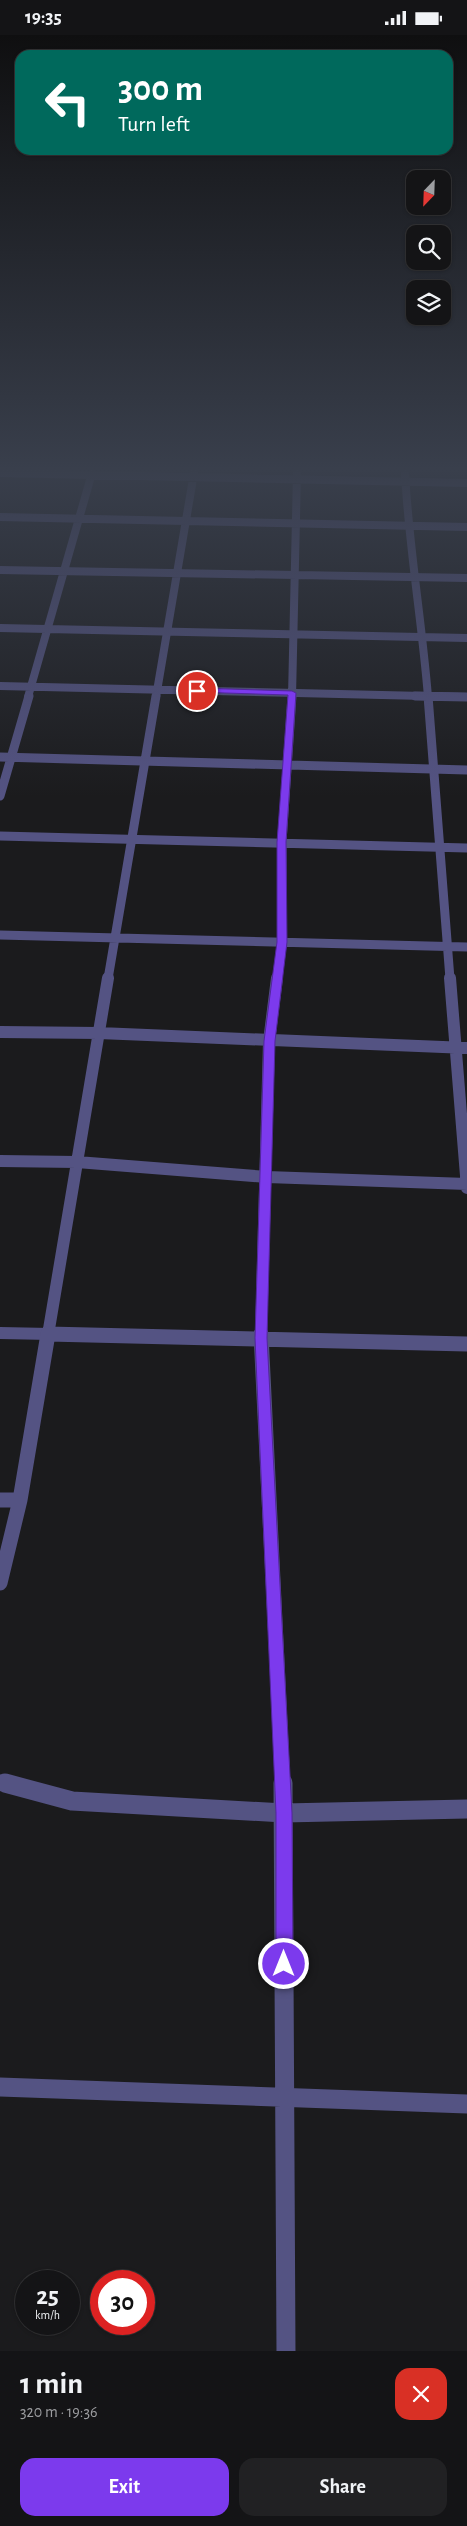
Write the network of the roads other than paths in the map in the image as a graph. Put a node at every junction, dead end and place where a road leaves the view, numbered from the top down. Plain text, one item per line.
1 (61, 581) edge
2 (177, 581) edge
3 (295, 581) edge
4 (416, 581) edge
5 (0, 627) edge
6 (48, 629) junction
7 (168, 631) junction
8 (294, 633) junction
9 (423, 637) junction
10 (467, 638) edge
11 (0, 686) edge
12 (31, 687) junction
13 (158, 690) junction
14 (292, 693) junction
15 (426, 696) junction
16 (467, 697) edge
17 (0, 757) edge
18 (11, 757) junction
19 (146, 761) junction
20 (288, 764) junction
21 (433, 769) junction
22 (467, 770) edge
23 (0, 796) edge
24 (0, 836) edge
25 (133, 839) junction
26 (282, 842) junction
27 (439, 847) junction
28 (467, 848) edge
29 (0, 935) edge
30 (116, 938) junction
31 (282, 942) junction
32 (448, 946) junction
33 (467, 947) edge
34 (0, 1032) edge
35 (100, 1033) junction
36 (270, 1041) junction
37 (462, 1048) edge
38 (0, 1161) edge
39 (77, 1162) junction
40 (267, 1177) junction
41 (467, 1186) edge
42 (0, 1333) edge
43 (49, 1334) junction
44 (261, 1338) junction
45 (467, 1343) edge
46 (0, 1500) edge
47 (20, 1501) junction
48 (0, 1583) edge
49 (0, 1782) edge
50 (467, 1809) edge
51 (284, 1813) junction
52 (0, 2087) edge
53 (284, 2096) junction
54 (467, 2103) edge
55 (286, 2351) edge

1 - 6 street
2 - 7 street
3 - 8 street
4 - 9 street
5 - 6 street
6 - 7 street
6 - 12 street
7 - 8 street
7 - 13 street
8 - 9 street
8 - 14 street
9 - 10 street
9 - 15 street
11 - 12 street
12 - 13 street
12 - 18 street
13 - 14 street
13 - 19 street
14 - 15 street
14 - 20 street
15 - 16 street
15 - 21 street
17 - 18 street
18 - 19 street
18 - 23 street
19 - 20 street
19 - 25 street
20 - 21 street
20 - 26 street
21 - 22 street
21 - 27 street
24 - 25 street
25 - 26 street
25 - 30 street
26 - 27 street
26 - 31 street
27 - 28 street
27 - 32 street
29 - 30 street
30 - 31 street
30 - 35 street
31 - 32 street
31 - 36 street
32 - 33 street
32 - 37 street
34 - 35 street
35 - 36 street
35 - 39 street
36 - 37 street
36 - 40 street
37 - 41 street
38 - 39 street
39 - 40 street
39 - 43 street
40 - 41 street
40 - 44 street
42 - 43 street
43 - 44 street
43 - 47 street
44 - 45 street
44 - 51 street
46 - 47 street
47 - 48 street
49 - 51 street
50 - 51 street
51 - 53 street
52 - 53 street
53 - 54 street
53 - 55 street

